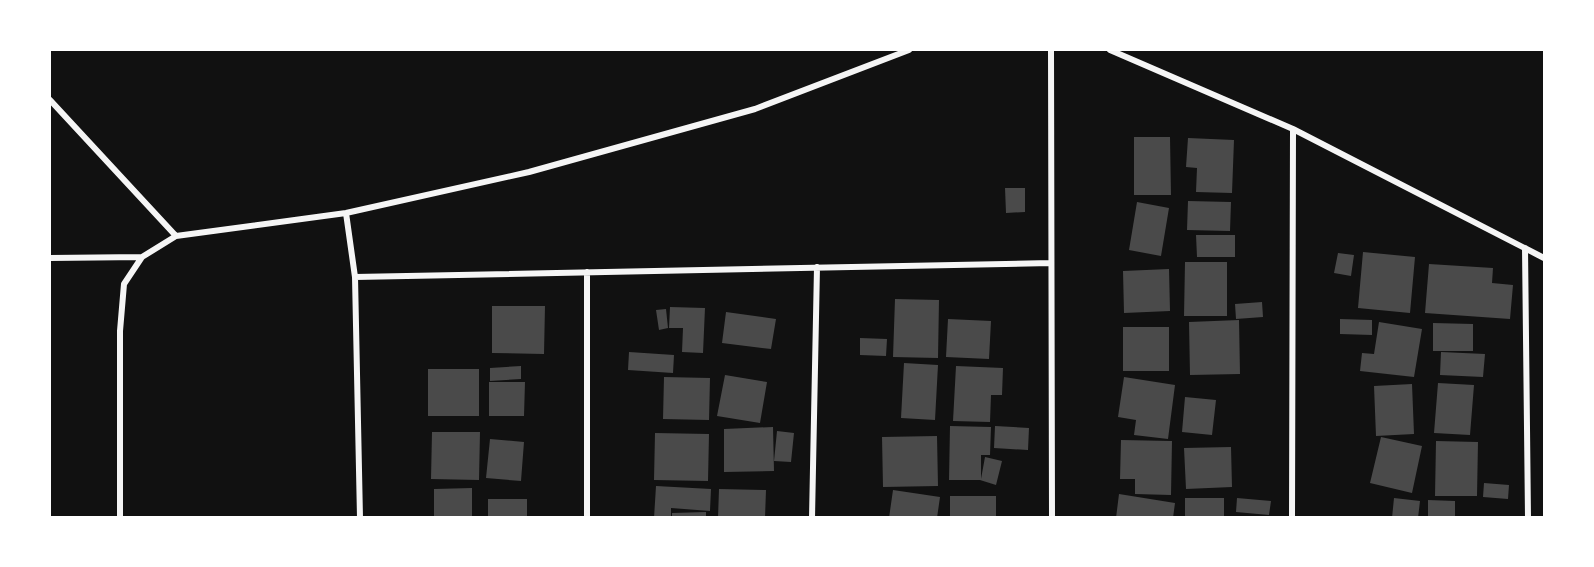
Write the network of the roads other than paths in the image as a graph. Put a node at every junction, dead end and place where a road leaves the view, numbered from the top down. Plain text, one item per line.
1 (909, 50) edge
2 (1051, 50) edge
3 (1110, 50) edge
4 (50, 100) edge
5 (1293, 129) junction
6 (346, 213) junction
7 (176, 236) junction
8 (1525, 248) junction
9 (142, 257) junction
10 (50, 258) edge
11 (1545, 258) edge
12 (1051, 263) junction
13 (817, 267) junction
14 (587, 272) junction
15 (355, 277) junction
16 (120, 518) edge
17 (360, 518) edge
18 (587, 518) edge
19 (812, 518) edge
20 (1052, 518) edge
21 (1292, 518) edge
22 (1528, 518) edge

1 - 6 street
2 - 12 street
3 - 5 street
4 - 7 street
5 - 8 street
5 - 21 street
6 - 7 street
6 - 15 street
7 - 9 street
8 - 11 street
8 - 22 street
9 - 10 street
9 - 16 street
12 - 13 street
12 - 20 street
13 - 14 street
13 - 19 street
14 - 15 street
14 - 18 street
15 - 17 street

